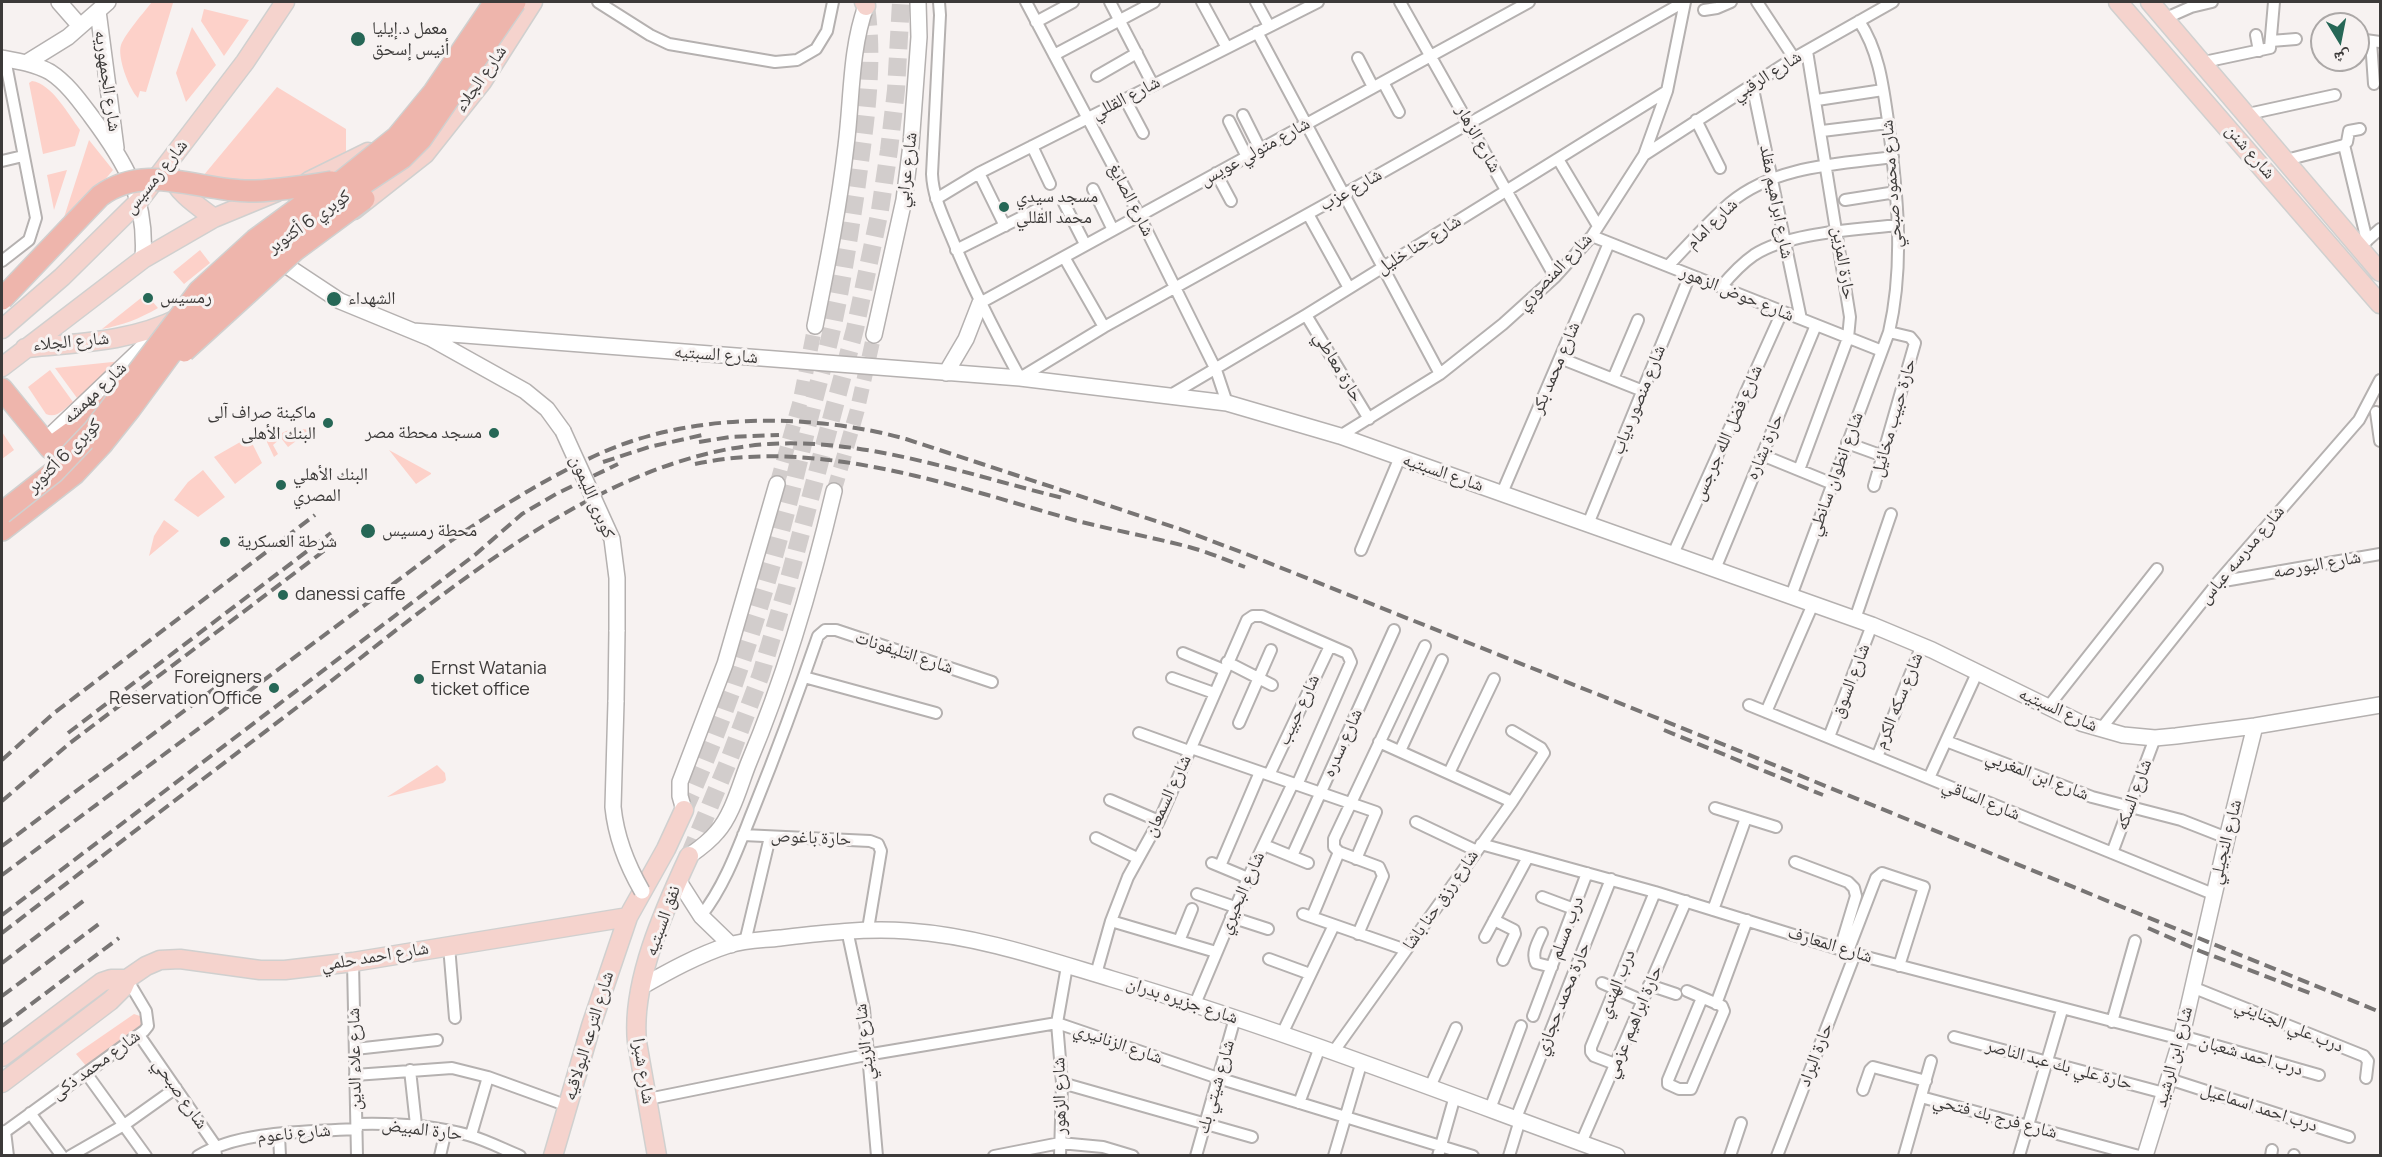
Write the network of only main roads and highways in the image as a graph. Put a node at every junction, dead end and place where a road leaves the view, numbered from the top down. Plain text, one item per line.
1 (285, 2) edge
2 (484, 2) edge
3 (495, 2) edge
4 (515, 2) edge
5 (533, 2) edge
6 (2120, 2) edge
7 (2150, 2) edge
8 (402, 158) junction
9 (168, 165) junction
10 (2302, 179) junction
11 (342, 181) junction
12 (380, 191) junction
13 (2286, 193) junction
14 (245, 205) junction
15 (214, 218) junction
16 (2380, 272) edge
17 (2, 299) edge
18 (2380, 304) edge
19 (2, 329) edge
20 (25, 348) junction
21 (2, 367) edge
22 (2, 389) edge
23 (122, 394) joint
24 (102, 444) joint
25 (2, 513) edge
26 (2, 530) edge
27 (684, 810) tunnel mouth
28 (689, 856) tunnel mouth
29 (627, 917) junction
30 (127, 979) junction
31 (641, 987) joint
32 (2, 1057) edge
33 (2, 1083) edge
34 (553, 1155) edge
35 (657, 1155) edge

1 - 9 main road, شارع رمسيس
2 - 14 main road, شارع الجلاء
3 - 11 highway, كوبري 6 أكتوبر, bridge
4 - 8 highway, كوبري 6 أكتوبر, bridge
5 - 12 main road, شارع الجلاء
6 - 13 main road, شارع شنن
7 - 10 main road, شارع شنن
8 - 22 highway, bridge
8 - 24 highway, كوبري 6 أكتوبر, bridge
9 - 15 main road
9 - 19 main road, شارع رمسيس
10 - 13 main road
10 - 16 main road, شارع شنن
11 - 17 highway, bridge
11 - 23 highway, كوبري 6 أكتوبر, bridge
12 - 14 main road
12 - 20 main road, شارع الجلاء
13 - 18 main road, شارع شنن
14 - 15 main road, شارع الجلاء
15 - 20 main road, شارع الجلاء
20 - 21 main road
23 - 25 highway, كوبرى 6 أكتوبر, bridge
24 - 26 highway, كوبرى 6 أكتوبر
27 - 29 main road, نفق السبتيه
28 - 31 main road, نفق السبتيه
29 - 30 main road, شارع احمد حلمي
29 - 34 main road, شارع الترعه البولاقيه
30 - 32 main road, شارع احمد حلمي
30 - 33 main road, شارع احمد حلمي
31 - 35 main road, شارع شبرا

